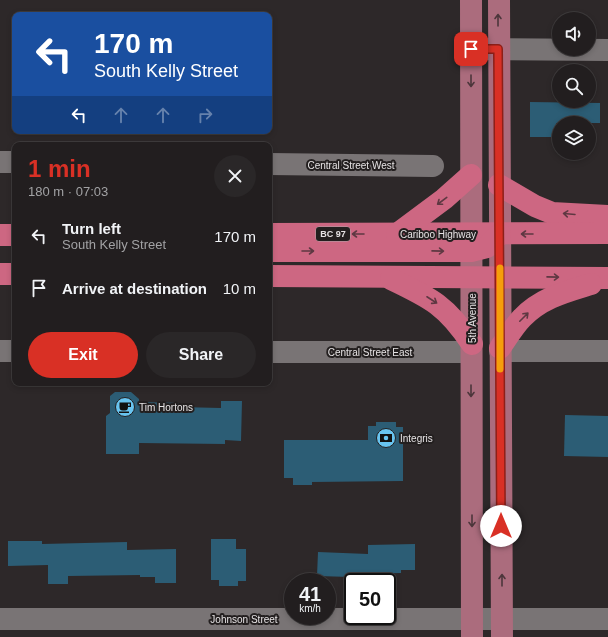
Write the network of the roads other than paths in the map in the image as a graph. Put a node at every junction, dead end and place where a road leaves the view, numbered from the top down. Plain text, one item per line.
1 (471, 0) edge
2 (498, 0) edge
3 (471, 49) junction
4 (498, 49) junction
5 (608, 50) edge
6 (0, 162) edge
7 (12, 162) edge
8 (272, 164) edge
9 (433, 166) dead end
10 (471, 175) junction
11 (499, 185) junction
12 (608, 216) edge
13 (608, 233) edge
14 (272, 234) edge
15 (397, 234) junction
16 (500, 234) junction
17 (0, 235) edge
18 (12, 235) edge
19 (471, 242) junction
20 (272, 251) edge
21 (0, 274) edge
22 (12, 274) edge
23 (272, 276) edge
24 (385, 276) junction
25 (472, 276) junction
26 (500, 277) junction
27 (608, 279) edge
28 (471, 348) junction
29 (500, 349) junction
30 (0, 351) edge
31 (12, 351) edge
32 (608, 351) edge
33 (272, 352) edge
34 (0, 620) edge
35 (608, 620) edge
36 (472, 628) edge
37 (502, 628) edge

1 - 3 main road, 5th Avenue
4 -> 2 main road
3 - 4 street
3 -> 10 main road, 5th Avenue
4 - 5 street
4 - 11 main road
6 - 7 street
8 - 9 street, Central Street West
10 -> 15 highway
10 - 19 main road, 5th Avenue
12 -> 11 highway
11 - 16 main road
13 -> 16 highway, Cariboo Highway / BC 97
15 -> 14 highway, Cariboo Highway / BC 97
15 - 19 highway, Cariboo Highway / BC 97
16 - 19 highway, Cariboo Highway / BC 97
16 - 26 main road
17 - 18 highway
20 -> 19 highway
19 - 25 main road, 5th Avenue
21 - 22 highway
23 - 24 highway
24 - 25 highway
24 -> 28 highway
25 - 26 highway
25 - 28 main road, 5th Avenue
26 -> 27 highway
26 - 29 main road
29 -> 27 highway
28 - 33 street, Central Street East
28 -> 36 main road, 5th Avenue
29 - 32 street
37 -> 29 main road
30 - 31 street
34 - 36 street, Johnson Street
35 - 37 street, Johnson Street
36 - 37 street, Johnson Street

